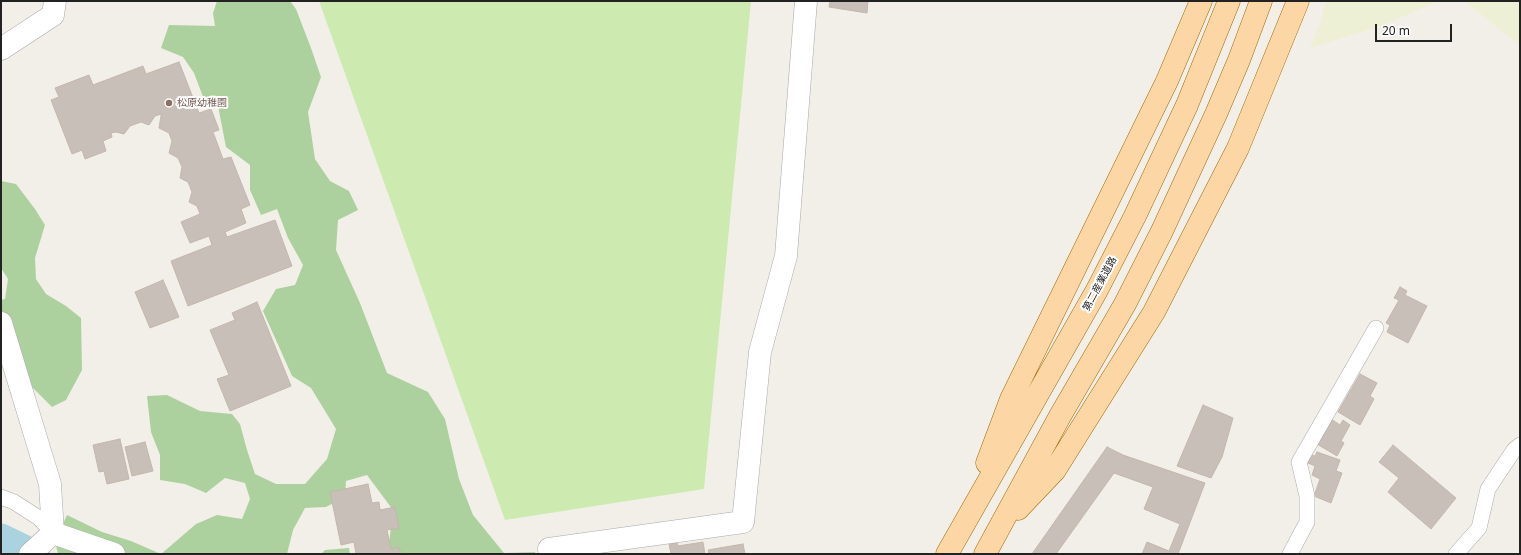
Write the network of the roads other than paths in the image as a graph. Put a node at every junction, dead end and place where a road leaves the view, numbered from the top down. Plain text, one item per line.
1 (54, 1) edge
2 (806, 1) edge
3 (1201, 1) edge
4 (1229, 1) edge
5 (1261, 1) edge
6 (1298, 1) edge
7 (1, 49) edge
8 (1, 322) edge
9 (1376, 328) dead end
10 (1520, 445) edge
11 (1, 497) edge
12 (966, 521) junction
13 (998, 531) junction
14 (41, 544) edge
15 (114, 554) edge
16 (551, 554) edge
17 (947, 554) edge
18 (985, 554) edge
19 (1290, 554) edge
20 (1456, 554) edge

1 - 7 street
2 - 16 street
3 - 12 main road
4 - 12 main road, 第二産業道路
5 - 13 main road
6 - 13 main road
8 - 14 street
9 - 19 lane
10 - 20 lane
11 - 14 lane
12 - 17 main road, 第二産業道路
13 - 18 main road
14 - 15 street

